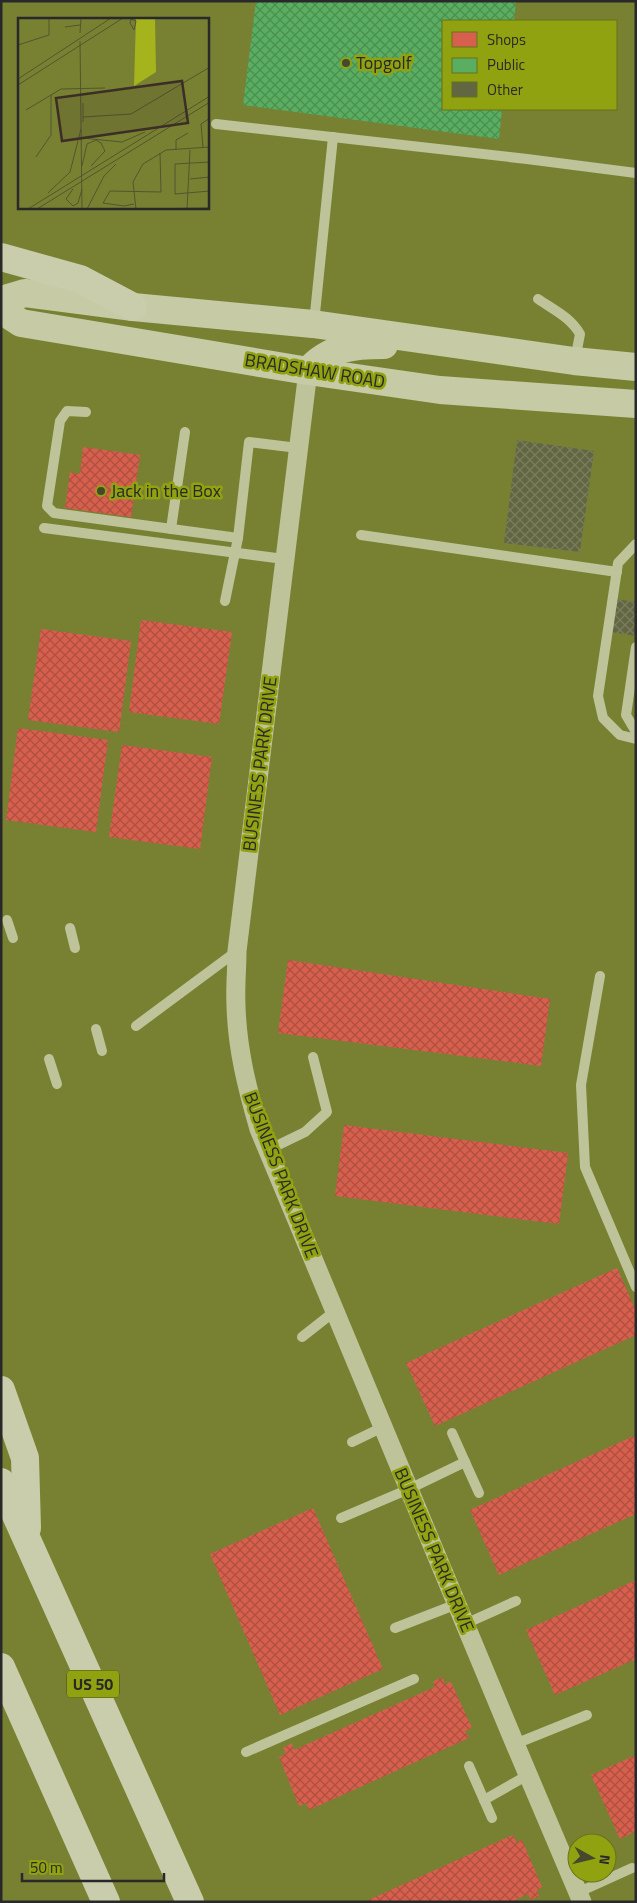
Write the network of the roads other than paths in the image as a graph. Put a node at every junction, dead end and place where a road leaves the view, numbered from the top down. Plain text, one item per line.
1 (216, 124) dead end
2 (333, 138) junction
3 (636, 174) edge
4 (1, 257) edge
5 (538, 299) dead end
6 (1, 300) edge
7 (133, 307) junction
8 (1, 310) edge
9 (314, 324) junction
10 (463, 346) junction
11 (574, 361) junction
12 (636, 367) edge
13 (308, 371) junction
14 (636, 404) edge
15 (86, 412) dead end
16 (185, 432) dead end
17 (298, 448) junction
18 (44, 528) dead end
19 (172, 529) junction
20 (362, 535) dead end
21 (238, 538) junction
22 (636, 544) edge
23 (234, 553) junction
24 (284, 559) junction
25 (617, 572) junction
26 (225, 601) dead end
27 (636, 647) edge
28 (636, 732) edge
29 (636, 739) edge
30 (7, 920) dead end
31 (70, 928) dead end
32 (13, 938) dead end
33 (74, 948) dead end
34 (238, 951) junction
35 (600, 976) dead end
36 (136, 1026) dead end
37 (96, 1029) dead end
38 (102, 1051) dead end
39 (313, 1057) dead end
40 (49, 1059) dead end
41 (57, 1084) dead end
42 (268, 1150) junction
43 (636, 1287) edge
44 (335, 1312) junction
45 (302, 1337) dead end
46 (1, 1390) edge
47 (384, 1428) junction
48 (452, 1433) dead end
49 (352, 1442) dead end
50 (465, 1462) junction
51 (1, 1482) edge
52 (409, 1489) junction
53 (479, 1493) dead end
54 (341, 1518) dead end
55 (28, 1542) junction
56 (516, 1601) dead end
57 (457, 1604) junction
58 (465, 1624) junction
59 (395, 1628) dead end
60 (1, 1667) edge
61 (414, 1679) dead end
62 (587, 1715) dead end
63 (515, 1744) junction
64 (246, 1752) dead end
65 (469, 1766) dead end
66 (528, 1775) junction
67 (484, 1800) junction
68 (492, 1818) dead end
69 (632, 1868) dead end
70 (580, 1897) edge
71 (106, 1902) edge
72 (190, 1902) edge

1 - 2 lane
2 - 3 lane
2 - 9 lane
4 - 7 highway
5 - 11 lane
6 - 7 main road
7 - 9 main road
8 - 13 main road, BRADSHAW ROAD
9 - 10 main road
10 - 11 main road
10 - 13 main road
11 - 12 main road
13 - 14 main road, BRADSHAW ROAD
13 - 17 street, BUSINESS PARK DRIVE
15 - 19 lane
16 - 19 lane
17 - 21 lane
17 - 24 street, BUSINESS PARK DRIVE
18 - 23 lane
19 - 21 lane
20 - 25 lane
21 - 23 lane
22 - 25 lane
23 - 24 lane
23 - 26 lane
24 - 34 street, BUSINESS PARK DRIVE
25 - 29 lane
27 - 28 lane
30 - 32 lane
31 - 33 lane
34 - 36 lane
34 - 42 street, BUSINESS PARK DRIVE
35 - 43 lane
37 - 38 lane
39 - 42 lane
40 - 41 lane
42 - 44 street, BUSINESS PARK DRIVE
44 - 45 lane
44 - 47 street, BUSINESS PARK DRIVE
46 - 55 highway
47 - 49 lane
47 - 52 street, BUSINESS PARK DRIVE
48 - 50 lane
50 - 52 lane
50 - 53 lane
51 - 55 highway, US 50
52 - 54 lane
52 - 57 street, BUSINESS PARK DRIVE
55 - 72 highway, US 50
56 - 58 lane
57 - 58 street, BUSINESS PARK DRIVE
57 - 59 lane
58 - 63 street, BUSINESS PARK DRIVE
60 - 71 highway
61 - 64 lane
62 - 63 lane
63 - 66 street, BUSINESS PARK DRIVE
65 - 67 lane
66 - 67 lane
66 - 70 street, BUSINESS PARK DRIVE
67 - 68 lane
69 - 70 lane

